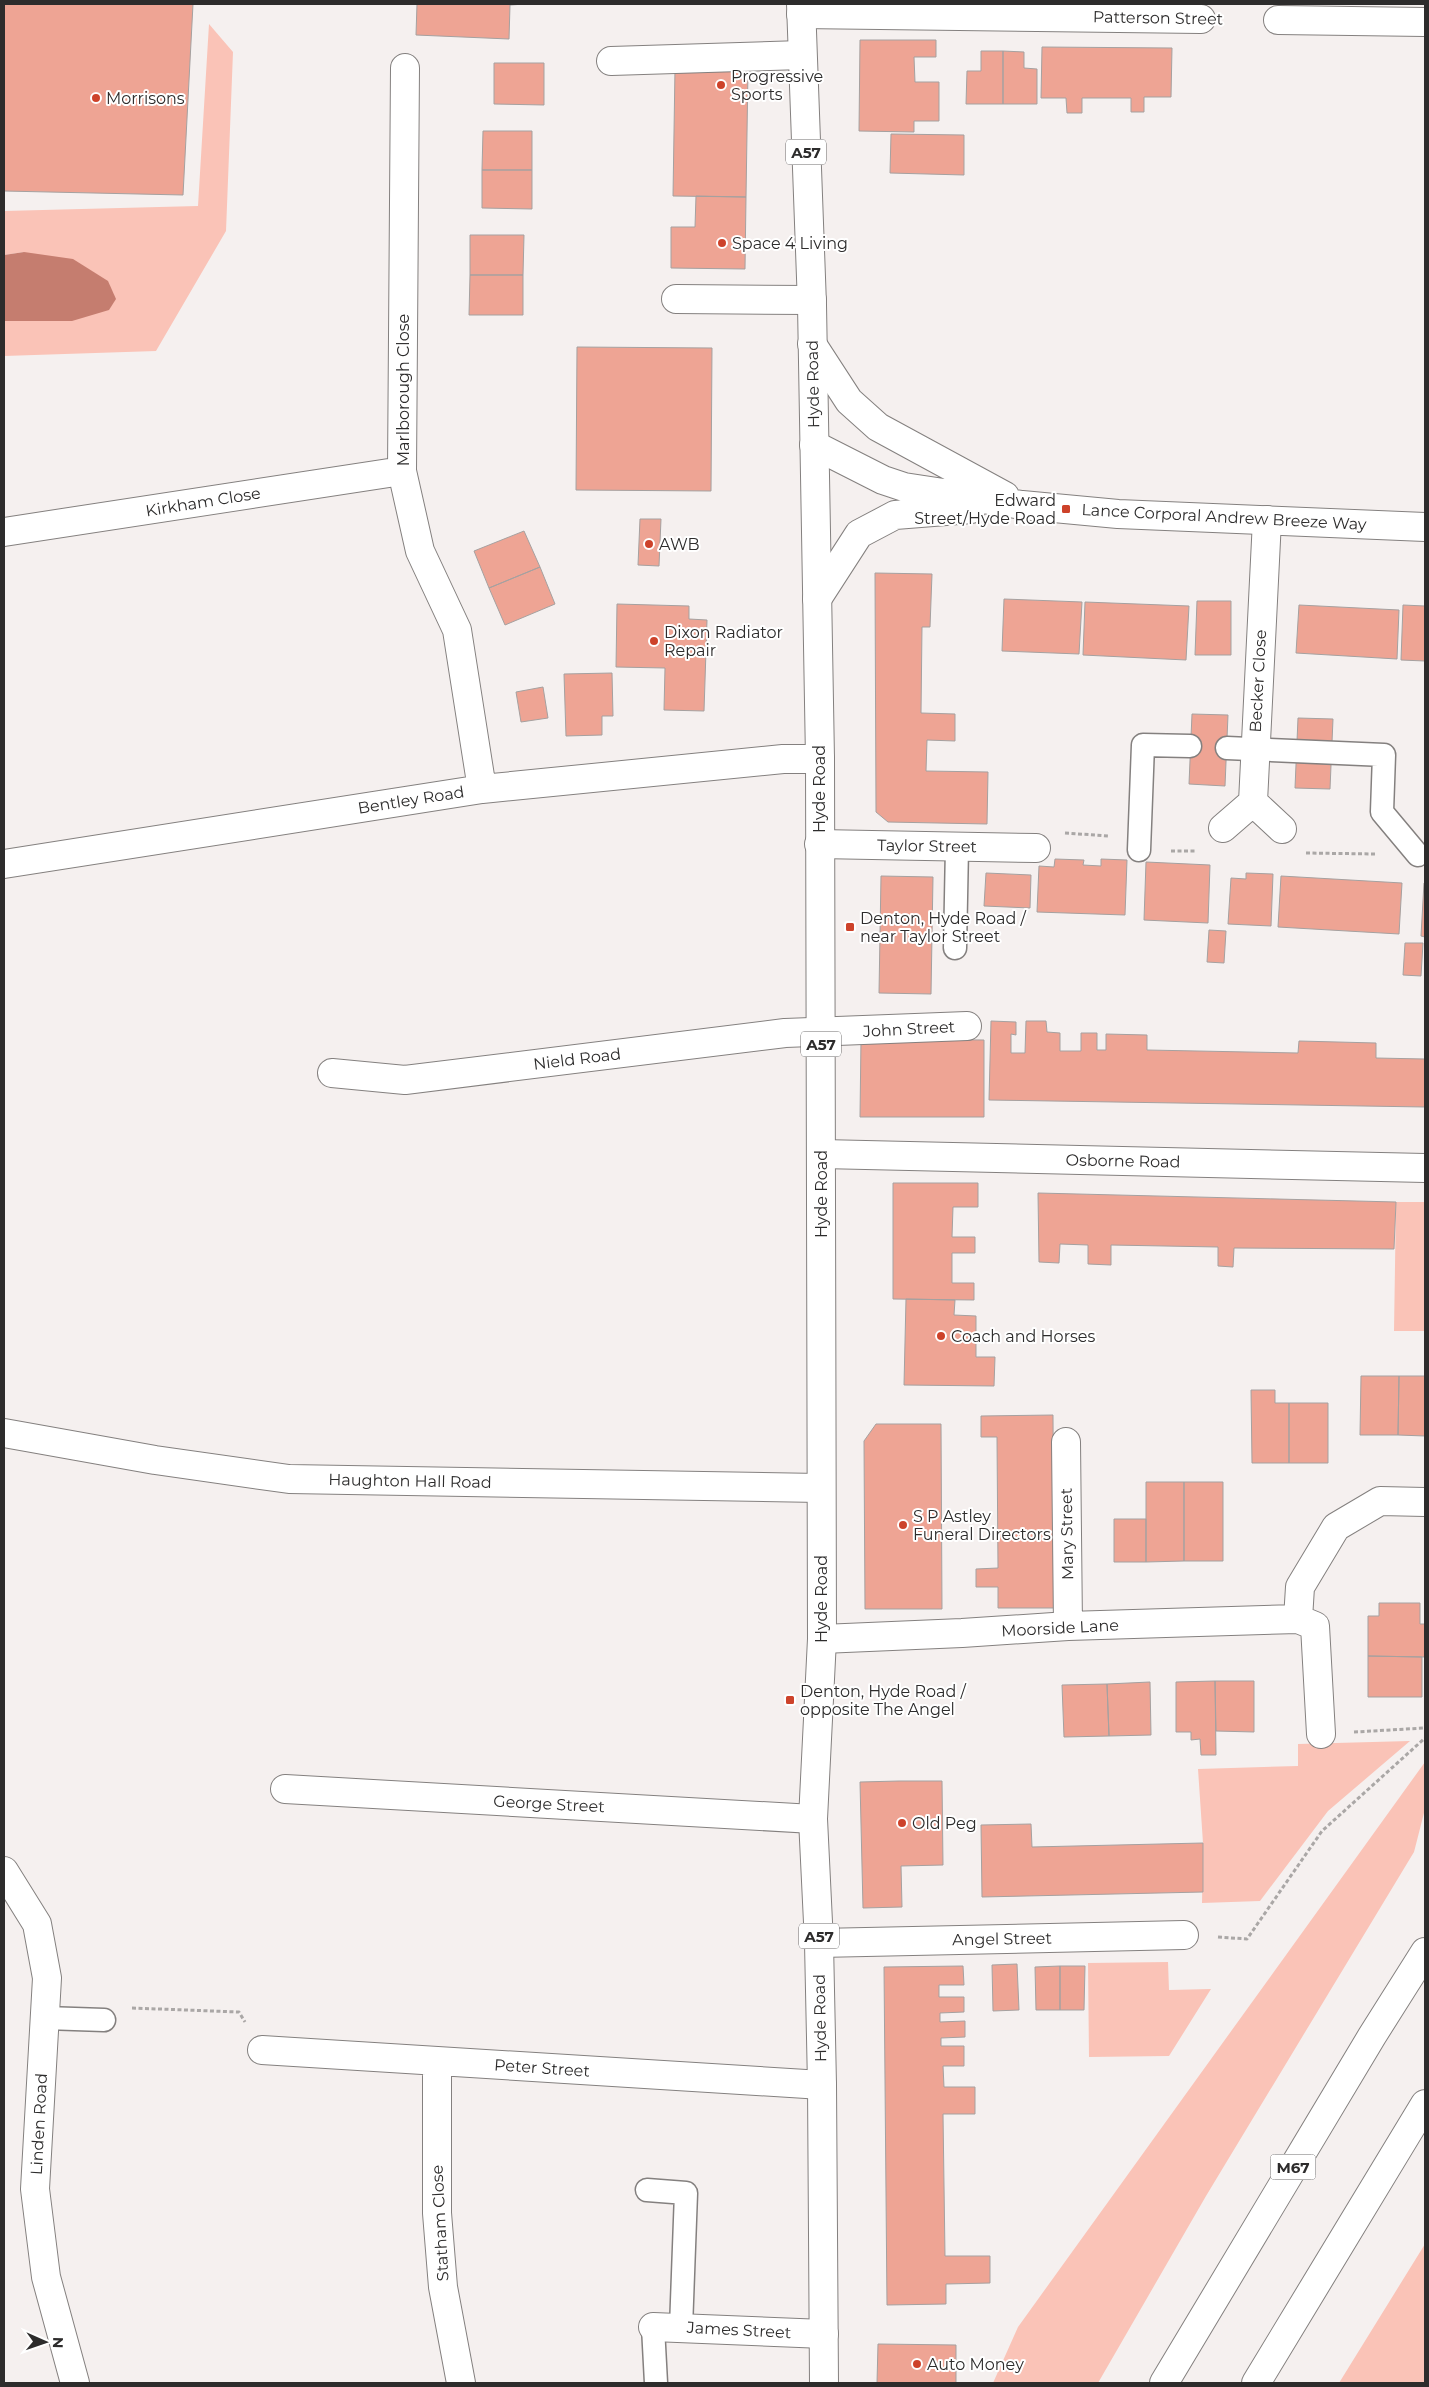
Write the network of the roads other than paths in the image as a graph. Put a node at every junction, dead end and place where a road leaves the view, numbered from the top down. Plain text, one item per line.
1 (801, 9) edge
2 (1202, 19) dead end
3 (1278, 20) dead end
4 (1425, 22) edge
5 (802, 55) junction
6 (611, 61) dead end
7 (405, 68) dead end
8 (676, 299) dead end
9 (812, 300) junction
10 (812, 344) junction
11 (814, 445) junction
12 (402, 471) junction
13 (1022, 505) junction
14 (1267, 520) junction
15 (1425, 527) edge
16 (4, 532) edge
17 (816, 599) junction
18 (1190, 746) dead end
19 (1227, 748) dead end
20 (1255, 749) junction
21 (820, 759) junction
22 (482, 789) junction
23 (1253, 802) junction
24 (1223, 828) dead end
25 (1282, 829) dead end
26 (819, 844) junction
27 (958, 847) junction
28 (1036, 848) dead end
29 (1139, 850) dead end
30 (1418, 855) dead end
31 (4, 864) edge
32 (955, 948) dead end
33 (967, 1026) dead end
34 (821, 1033) junction
35 (332, 1073) dead end
36 (822, 1154) junction
37 (1425, 1168) edge
38 (4, 1433) edge
39 (1066, 1442) dead end
40 (820, 1488) junction
41 (1425, 1502) edge
42 (1298, 1619) junction
43 (1068, 1626) junction
44 (822, 1639) junction
45 (1321, 1734) road end
46 (285, 1789) dead end
47 (813, 1819) junction
48 (4, 1872) edge
49 (1184, 1935) road end
50 (819, 1943) junction
51 (1425, 1952) edge
52 (45, 2018) junction
53 (104, 2020) road end
54 (262, 2050) road end
55 (437, 2061) junction
56 (822, 2085) junction
57 (1425, 2104) edge
58 (647, 2190) dead end
59 (654, 2326) joint
60 (681, 2328) junction
61 (824, 2334) junction
62 (75, 2383) edge
63 (461, 2383) edge
64 (656, 2383) edge
65 (824, 2383) edge
66 (1164, 2383) edge
67 (1256, 2383) edge

1 - 2 main road, Patterson Street
1 - 5 main road, Hyde Road / A57
3 - 4 main road
5 - 6 main road
5 - 9 main road, Hyde Road / A57
7 - 12 main road, Marlborough Close
8 - 9 main road
9 - 10 main road, Hyde Road / A57
10 - 11 main road, Hyde Road / A57
10 - 13 main road, Lance Corporal Andrew Breeze Way
11 - 13 main road, Lance Corporal Andrew Breeze Way
11 - 17 main road, Hyde Road / A57
12 - 16 main road, Kirkham Close
12 - 22 main road, Marlborough Close
13 - 14 main road, Lance Corporal Andrew Breeze Way
13 - 17 main road, Lance Corporal Andrew Breeze Way
14 - 15 main road, Lance Corporal Andrew Breeze Way
14 - 20 main road, Becker Close
17 - 21 main road, Hyde Road / A57
18 - 29 lane
19 - 20 lane
20 - 23 main road, Becker Close
20 - 30 lane
21 - 22 main road, Bentley Road
21 - 26 main road, Hyde Road / A57
22 - 31 main road, Bentley Road
23 - 24 main road
23 - 25 main road
26 - 27 main road, Taylor Street
26 - 34 main road, Hyde Road / A57
27 - 28 main road, Taylor Street
27 - 32 lane
33 - 34 main road, John Street
34 - 35 main road, Nield Road
34 - 36 main road, Hyde Road / A57
36 - 37 main road, Osborne Road
36 - 40 main road, Hyde Road / A57
38 - 40 main road, Haughton Hall Road
39 - 43 main road, Mary Street
40 - 44 main road, Hyde Road / A57
41 - 42 main road
42 - 43 main road, Moorside Lane
42 - 45 main road
43 - 44 main road, Moorside Lane
44 - 47 main road, Hyde Road / A57
46 - 47 main road, George Street
47 - 50 main road, Hyde Road / A57
48 - 52 main road, Linden Road
49 - 50 main road, Angel Street
50 - 56 main road, Hyde Road / A57
51 - 66 main road, M67
52 - 53 lane
52 - 62 main road, Linden Road
54 - 55 main road, Peter Street
55 - 56 main road, Peter Street
55 - 63 main road, Statham Close
56 - 61 main road, Hyde Road / A57
57 - 67 main road
58 - 60 lane
59 - 60 main road, James Street
59 - 64 lane
60 - 61 main road, James Street
61 - 65 main road, Hyde Road / A57

